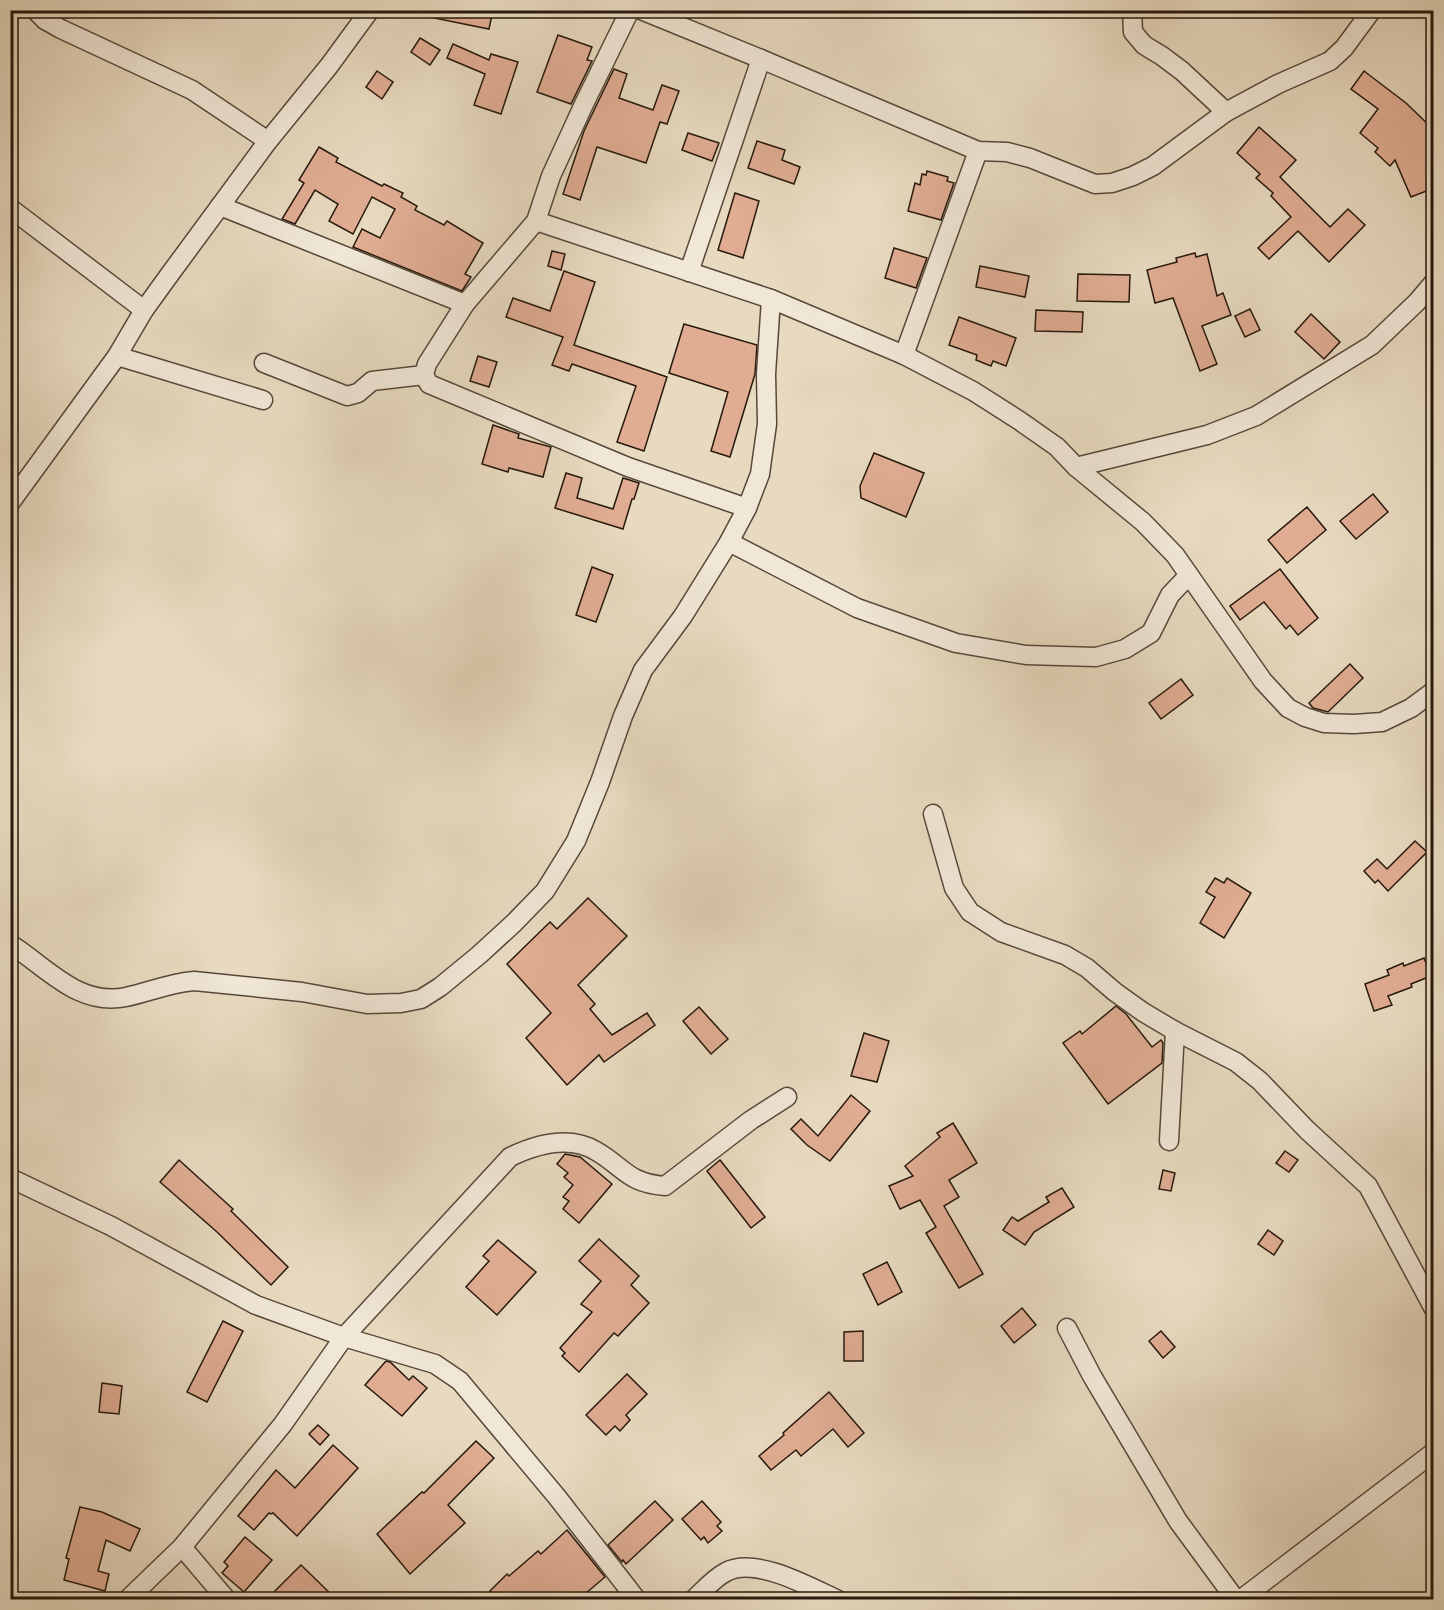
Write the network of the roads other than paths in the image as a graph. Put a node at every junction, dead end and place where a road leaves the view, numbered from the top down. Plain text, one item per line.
1 (34, 10) edge
2 (370, 10) edge
3 (630, 10) edge
4 (641, 10) edge
5 (1132, 10) edge
6 (1372, 10) edge
7 (761, 59) junction
8 (1226, 112) junction
9 (268, 141) junction
10 (978, 151) junction
11 (220, 206) junction
12 (10, 208) edge
13 (536, 221) junction
14 (689, 272) junction
15 (1434, 282) edge
16 (771, 299) junction
17 (465, 304) junction
18 (144, 310) junction
19 (904, 355) junction
20 (117, 356) junction
21 (264, 363) dead end
22 (424, 375) junction
23 (263, 400) dead end
24 (1076, 467) junction
25 (10, 503) edge
26 (747, 508) junction
27 (729, 542) junction
28 (1189, 575) junction
29 (1434, 692) edge
30 (933, 814) dead end
31 (10, 944) edge
32 (1174, 1031) junction
33 (787, 1097) dead end
34 (1169, 1141) dead end
35 (10, 1178) edge
36 (1428, 1285) edge
37 (1434, 1309) edge
38 (1067, 1328) dead end
39 (344, 1337) junction
40 (1434, 1452) edge
41 (182, 1547) junction
42 (127, 1599) edge
43 (227, 1599) edge
44 (637, 1599) edge
45 (693, 1599) edge
46 (838, 1599) edge
47 (1238, 1599) edge

1 - 9 street
2 - 9 street
3 - 13 street
4 - 7 street
5 - 8 street
6 - 8 street
7 - 10 street
7 - 14 street
8 - 10 street
9 - 11 street
10 - 19 street
11 - 17 street
11 - 18 street
12 - 18 street
13 - 14 street
13 - 17 street
14 - 16 street
15 - 24 street
16 - 19 street
16 - 26 street
17 - 22 street
18 - 20 street
19 - 24 street
20 - 23 street
20 - 25 street
21 - 22 street
22 - 26 street
24 - 28 street
26 - 27 street
27 - 28 street
27 - 31 street
28 - 29 street
30 - 32 street
32 - 34 street
32 - 36 street
33 - 39 street
35 - 39 street
36 - 37 street
38 - 47 street
39 - 41 street
39 - 44 street
40 - 47 street
41 - 42 street
41 - 43 street
45 - 46 street

